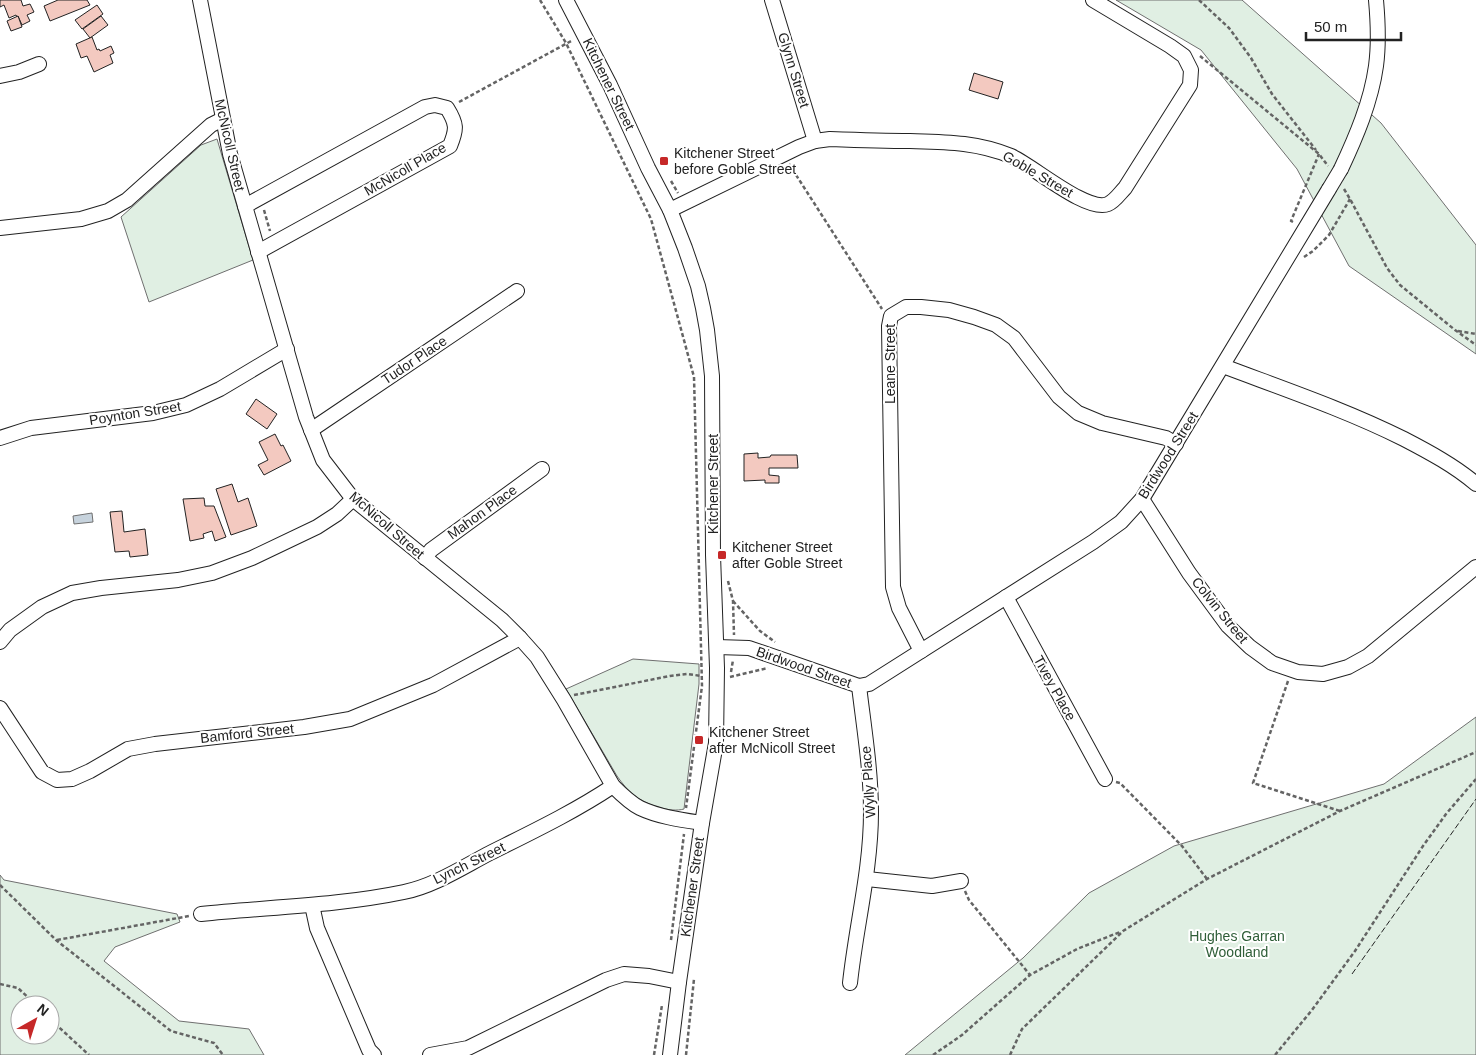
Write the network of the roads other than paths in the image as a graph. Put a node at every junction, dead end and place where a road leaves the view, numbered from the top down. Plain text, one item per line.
1 (200, 0) edge
2 (566, 0) edge
3 (772, 0) edge
4 (1093, 0) edge
5 (1376, 0) edge
6 (39, 64) dead end
7 (0, 76) edge
8 (223, 119) junction
9 (815, 141) junction
10 (245, 206) junction
11 (670, 210) junction
12 (0, 228) edge
13 (258, 252) junction
14 (517, 291) dead end
15 (287, 350) junction
16 (1223, 366) junction
17 (311, 430) junction
18 (0, 438) edge
19 (1176, 444) junction
20 (542, 469) dead end
21 (1476, 484) edge
22 (1142, 498) junction
23 (353, 499) junction
24 (425, 558) junction
25 (1476, 567) edge
26 (1006, 597) junction
27 (520, 638) junction
28 (0, 642) edge
29 (717, 646) junction
30 (921, 651) junction
31 (859, 686) junction
32 (0, 708) edge
33 (1105, 778) road end
34 (613, 786) junction
35 (702, 823) junction
36 (867, 879) junction
37 (961, 881) road end
38 (312, 905) junction
39 (201, 914) road end
40 (672, 980) junction
41 (850, 983) dead end
42 (374, 1055) edge
43 (430, 1055) edge
44 (670, 1055) edge

1 - 8 street, McNicoll Street
2 - 11 street, Kitchener Street
3 - 9 street, Glynn Street
4 - 9 street, Goble Street
5 - 16 street, Birdwood Street, bridge
6 - 7 street
8 - 10 street, McNicoll Street
8 - 12 street
9 - 11 street, Goble Street
10 - 13 street, McNicoll Street
10 - 13 street, McNicoll Place
11 - 29 street, Kitchener Street
13 - 15 street, McNicoll Street
14 - 17 street, Tudor Place
15 - 17 street, McNicoll Street
15 - 18 street, Poynton Street
16 - 19 street, Birdwood Street
16 - 21 street
17 - 23 street, McNicoll Street
19 - 22 street, Birdwood Street
19 - 30 street, Leane Street
20 - 24 street, Mahon Place
22 - 25 street, Colvin Street
22 - 26 street, Birdwood Street
23 - 24 street, McNicoll Street
23 - 28 street
24 - 27 street, McNicoll Street
26 - 30 street, Birdwood Street
26 - 33 street, Tivey Place
27 - 32 street, Bamford Street
27 - 34 street, McNicoll Street
29 - 31 street, Birdwood Street
29 - 35 street, Kitchener Street
30 - 31 street, Birdwood Street
31 - 36 street, Wylly Place
34 - 35 street, McNicoll Street
34 - 38 street, Lynch Street
35 - 40 street, Kitchener Street
36 - 37 street
36 - 41 street, Wylly Place
38 - 39 street, Lynch Street
38 - 42 street
40 - 43 street
40 - 44 street, Kitchener Street

